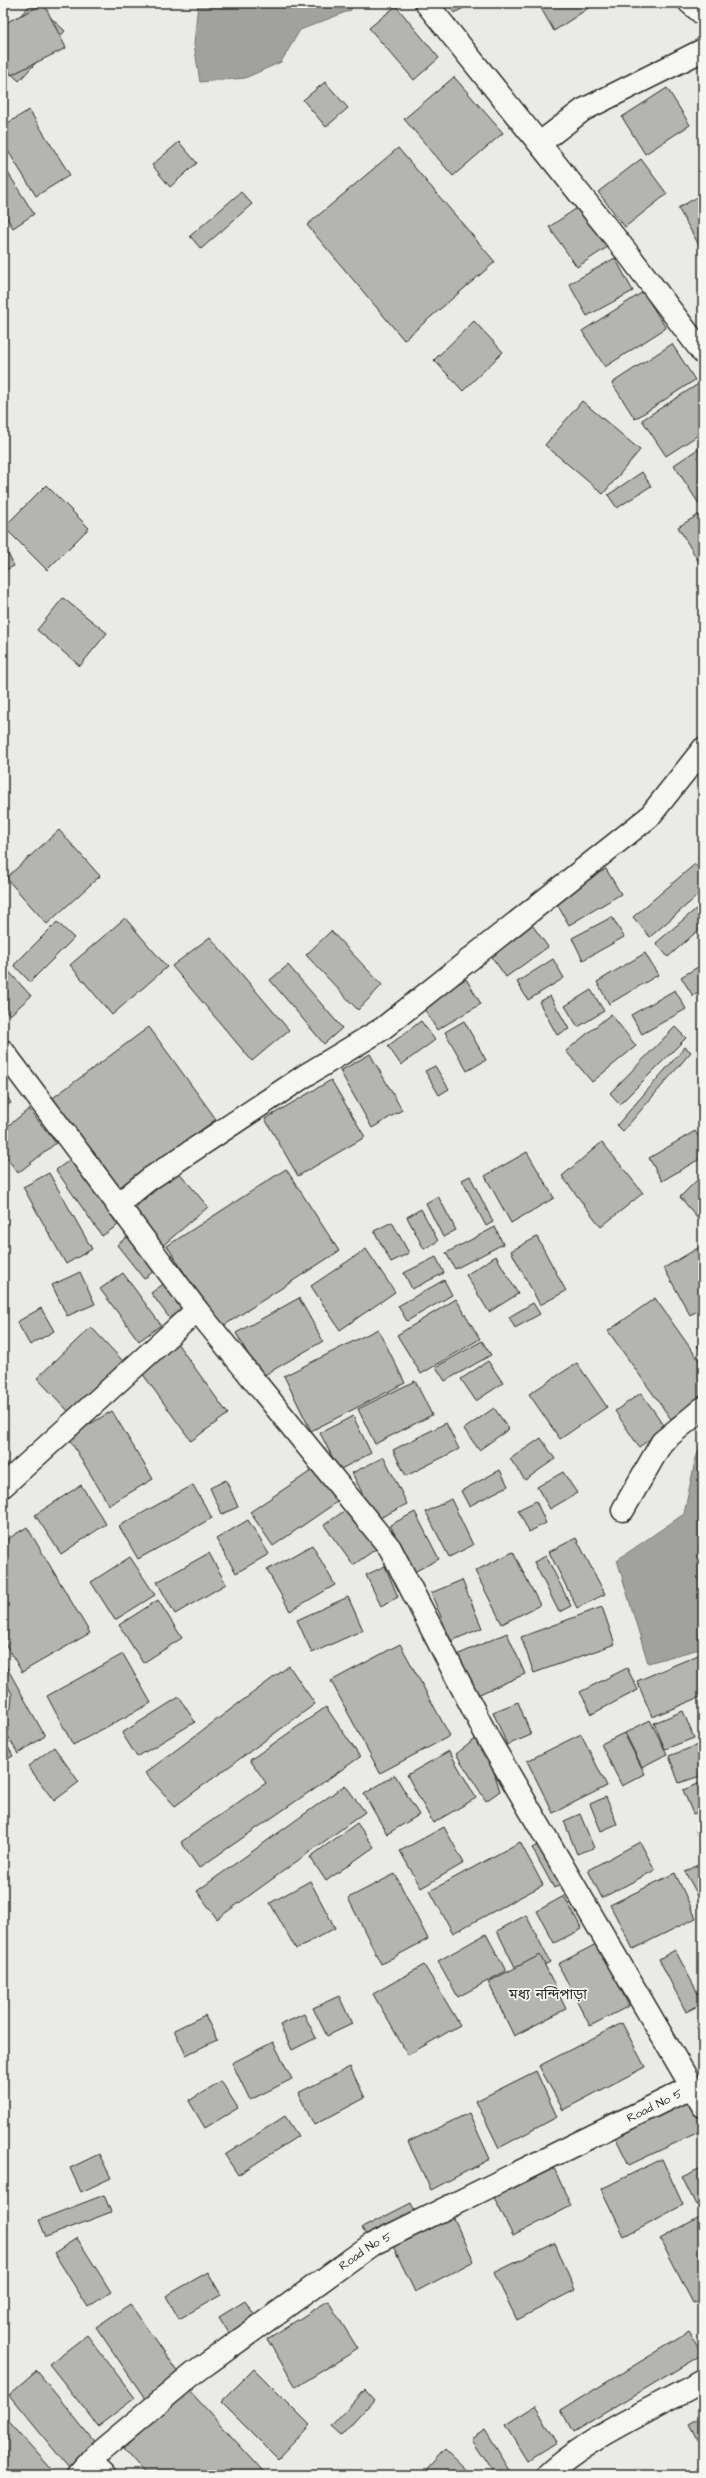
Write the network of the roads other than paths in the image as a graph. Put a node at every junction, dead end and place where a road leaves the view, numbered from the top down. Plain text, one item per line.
1 (426, 3) edge
2 (690, 3) edge
3 (703, 14) edge
4 (703, 50) edge
5 (540, 143) junction
6 (703, 353) edge
7 (703, 749) edge
8 (3, 1051) edge
9 (117, 1205) junction
10 (197, 1310) junction
11 (703, 1408) edge
12 (3, 1486) edge
13 (623, 1510) dead end
14 (699, 2098) edge
15 (703, 2381) edge
16 (91, 2470) edge
17 (547, 2475) edge

1 - 5 street
2 - 3 street
4 - 5 street
5 - 6 street
7 - 9 street
8 - 9 street
9 - 10 street
10 - 12 street
10 - 14 street
11 - 13 street
14 - 16 street, Road No 5
15 - 17 street

